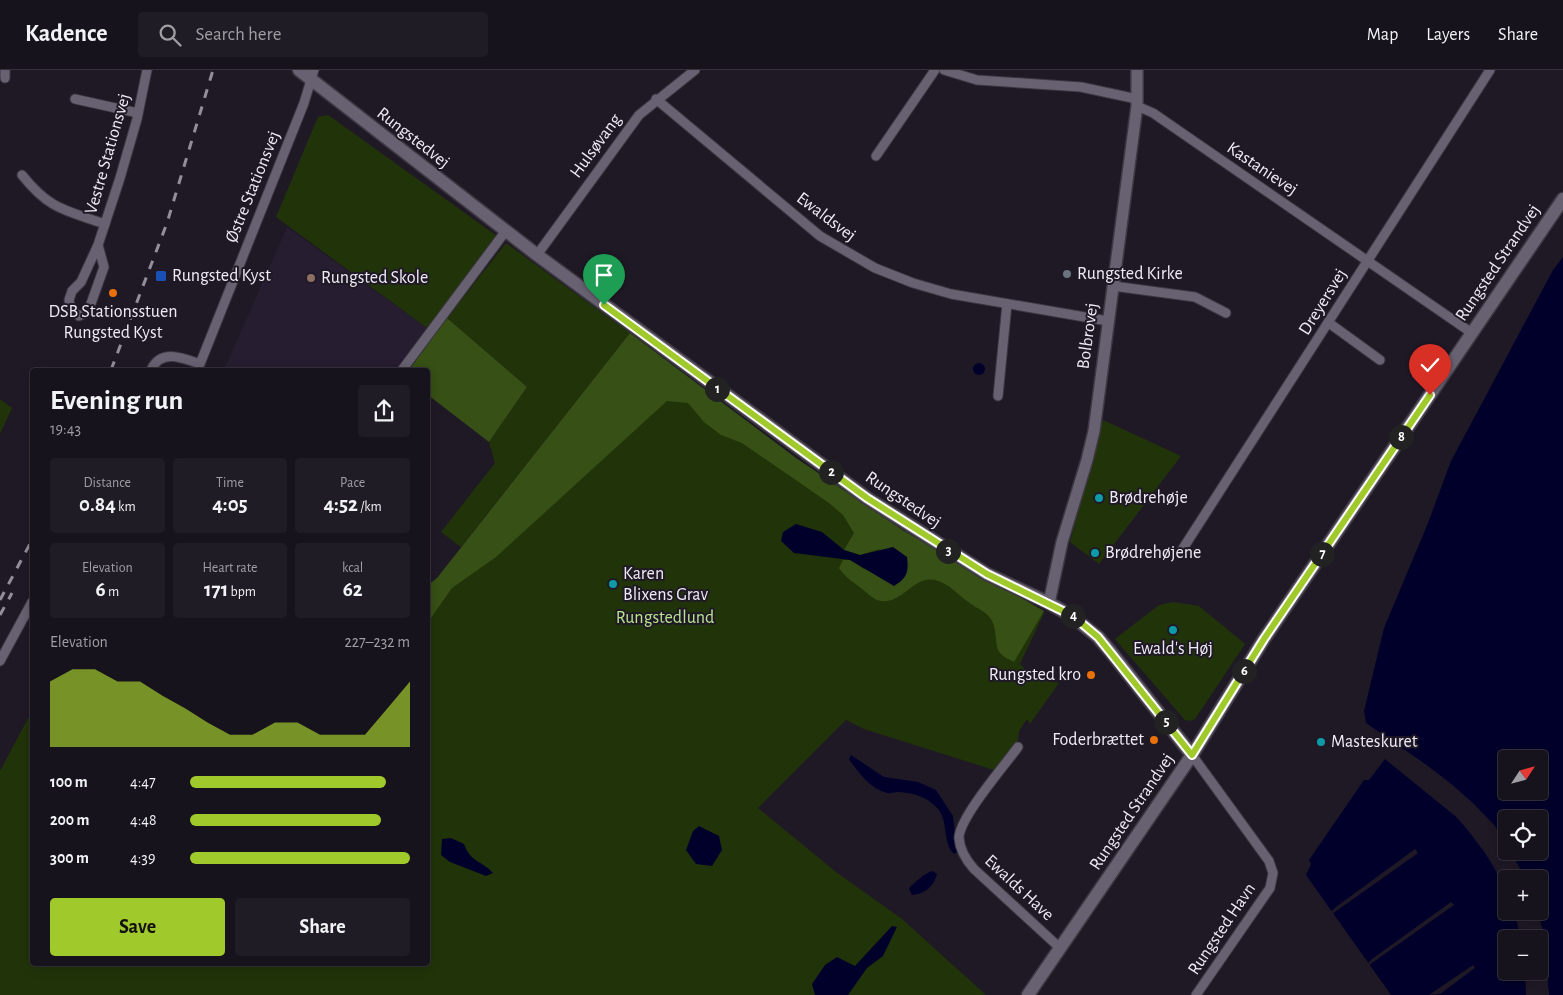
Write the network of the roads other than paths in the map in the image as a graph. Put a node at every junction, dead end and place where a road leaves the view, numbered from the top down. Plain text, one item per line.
1 (147, 70) edge
2 (299, 70) edge
3 (695, 70) edge
4 (935, 70) edge
5 (944, 70) edge
6 (1137, 70) edge
7 (1490, 70) edge
8 (313, 75) edge
9 (656, 99) junction
10 (75, 100) dead end
11 (1137, 102) junction
12 (138, 113) junction
13 (876, 156) dead end
14 (22, 175) dead end
15 (1563, 199) edge
16 (105, 224) junction
17 (505, 232) junction
18 (98, 245) junction
19 (537, 255) junction
20 (1368, 261) junction
21 (1113, 286) junction
22 (1007, 304) junction
23 (1226, 313) dead end
24 (1108, 321) junction
25 (1329, 323) junction
26 (1472, 333) junction
27 (1380, 360) dead end
28 (152, 368) edge
29 (403, 368) edge
30 (998, 396) dead end
31 (1182, 550) dead end
32 (1049, 603) junction
33 (30, 606) edge
34 (0, 661) edge
35 (1018, 747) dead end
36 (1192, 755) junction
37 (1060, 948) junction
38 (1028, 995) edge
39 (1196, 995) edge

1 - 12 street, Vestre Stationsvej
2 - 8 main road, Rungstedvej
3 - 9 street, Hulsøvang
4 - 13 street
5 - 11 street, Kastanievej
6 - 11 street, Bolbrovej
7 - 20 street, Dreyersvej
8 - 17 main road, Rungstedvej
8 - 28 street, Østre Stationsvej
9 - 19 street, Hulsøvang
9 - 22 street, Ewaldsvej
10 - 12 street
11 - 20 street, Kastanievej
11 - 21 street, Bolbrovej
12 - 16 street, Vestre Stationsvej
14 - 16 street
15 - 26 main road, Rungsted Strandvej
16 - 18 street, Vestre Stationsvej
17 - 19 main road, Rungstedvej
17 - 29 street
18 - 18 street, Vestre Stationsvej
19 - 32 main road, Rungstedvej
20 - 25 street, Dreyersvej
20 - 26 street, Kastanievej
21 - 23 street
21 - 24 street, Bolbrovej
22 - 24 street, Ewaldsvej
22 - 30 street
24 - 32 street, Bolbrovej
25 - 27 street
25 - 31 street, Dreyersvej
26 - 36 main road, Rungsted Strandvej
32 - 36 main road, Rungstedvej
33 - 34 street
35 - 37 street, Ewalds Have
36 - 37 main road, Rungsted Strandvej
36 - 39 street, Rungsted Havn
37 - 38 main road, Rungsted Strandvej

